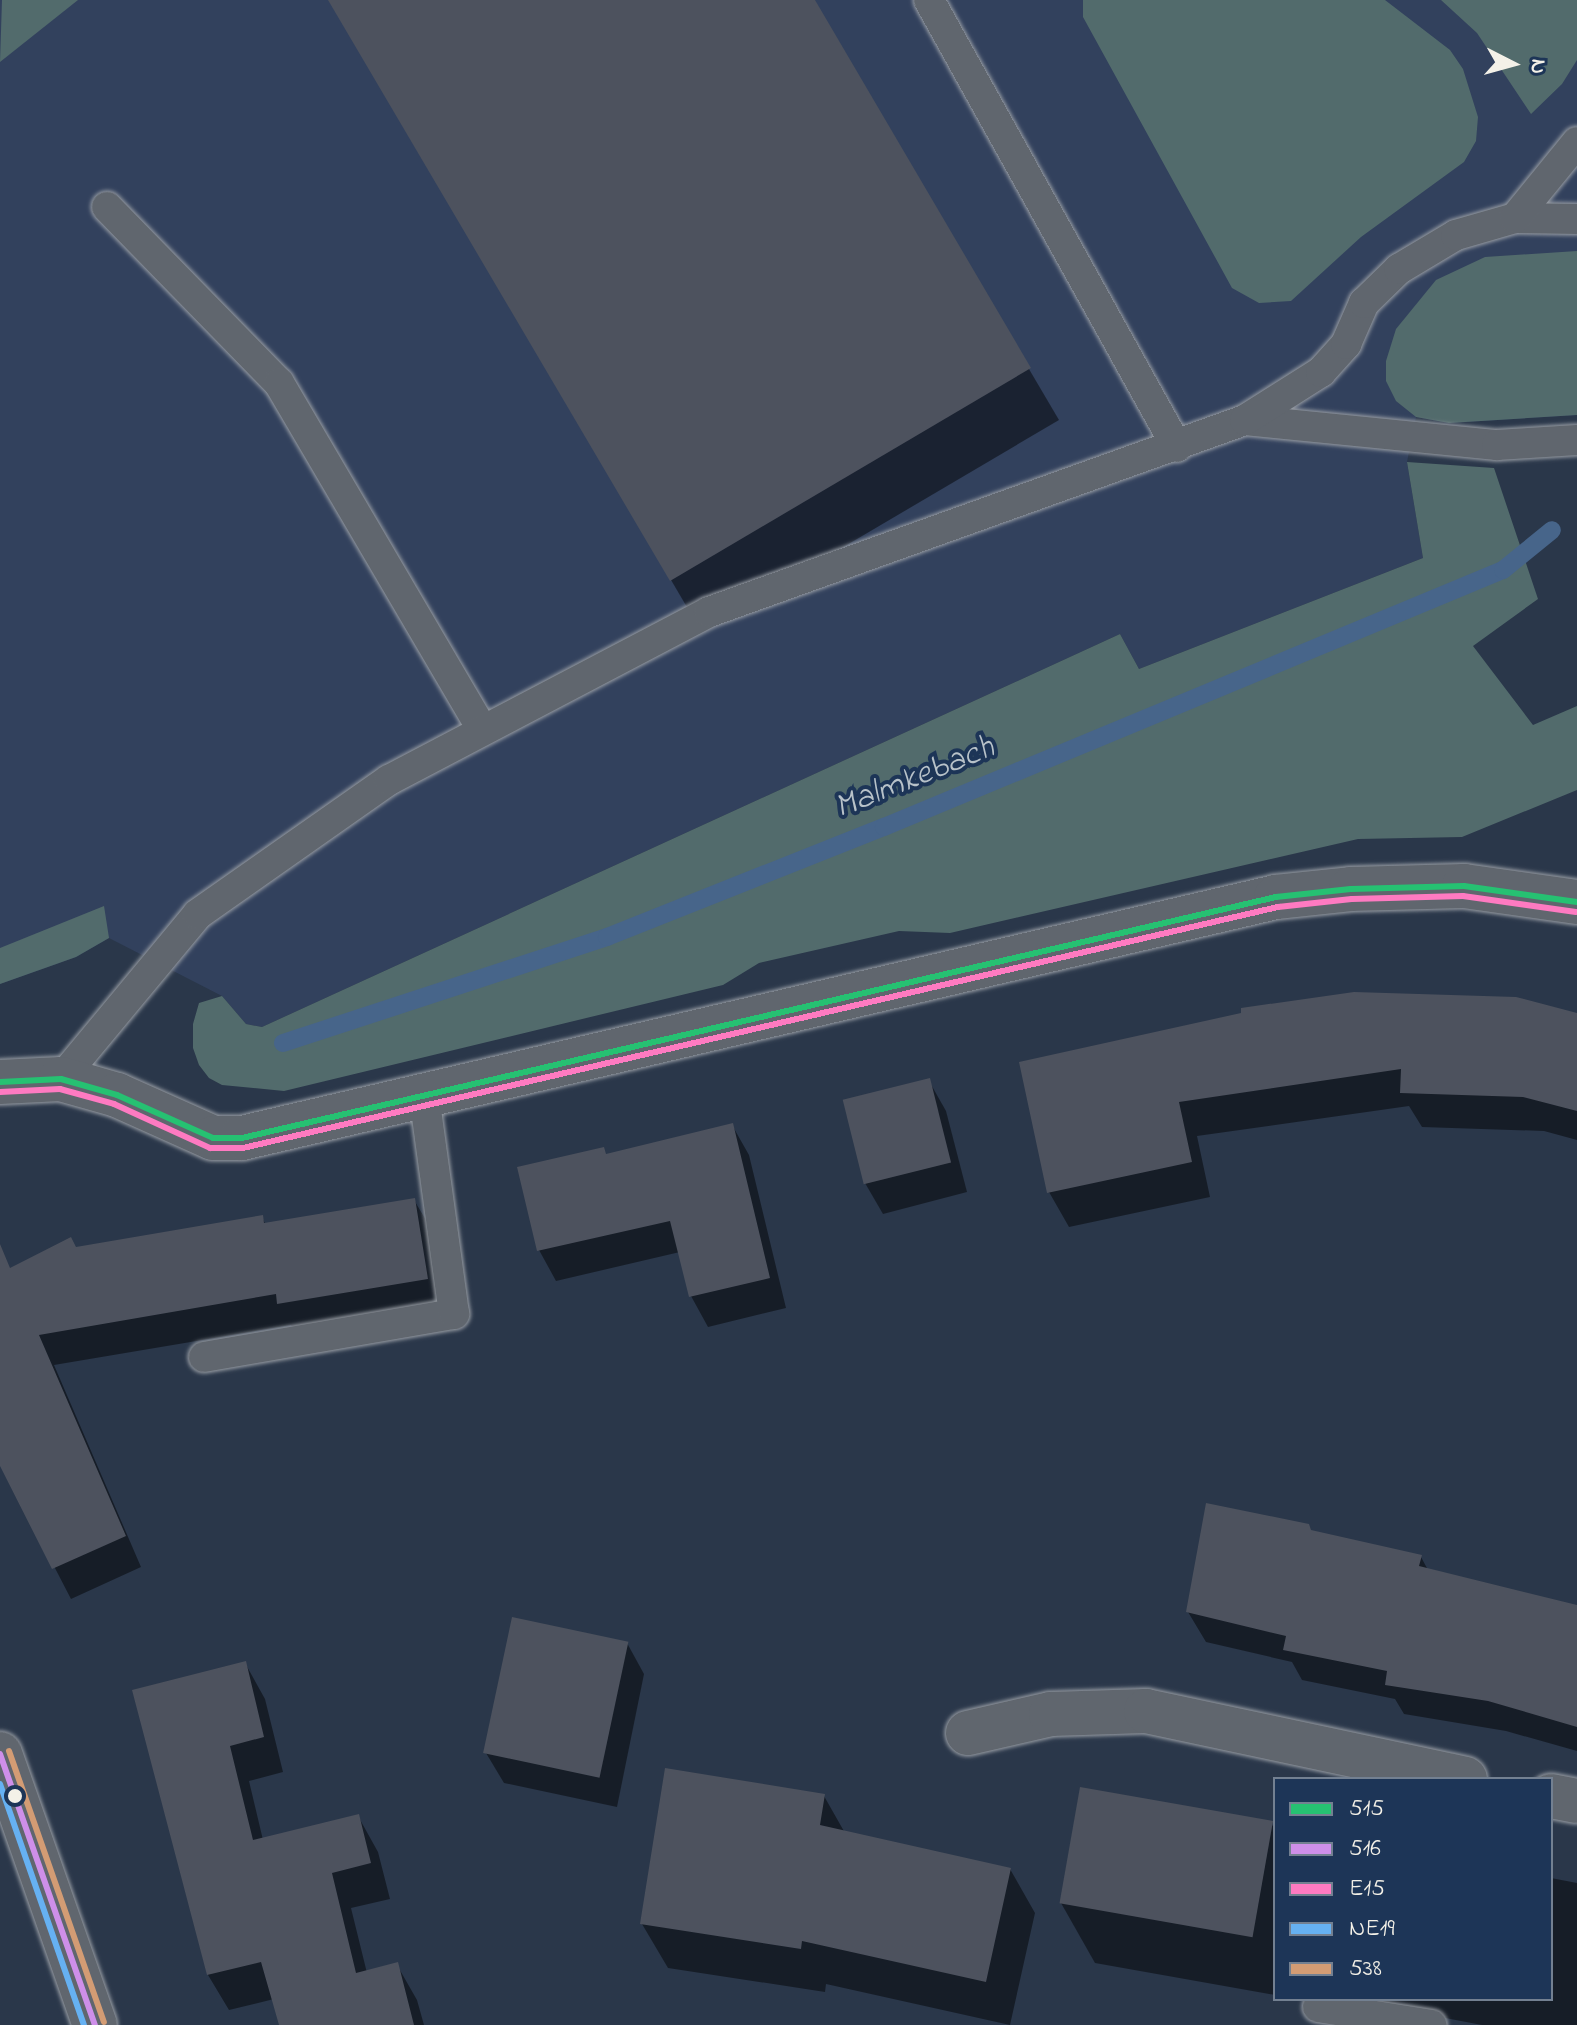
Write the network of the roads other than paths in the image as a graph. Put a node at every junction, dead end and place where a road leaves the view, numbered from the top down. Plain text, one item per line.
1 (929, 0) edge
2 (1577, 142) edge
3 (107, 207) dead end
4 (1515, 218) junction
5 (1577, 219) edge
6 (1245, 420) junction
7 (1577, 440) edge
8 (1177, 447) junction
9 (482, 729) junction
10 (1577, 902) edge
11 (61, 1079) junction
12 (0, 1082) edge
13 (424, 1095) junction
14 (204, 1357) dead end
15 (968, 1733) dead end
16 (0, 1754) edge
17 (1456, 1777) edge
18 (1553, 1796) edge
19 (1577, 1801) edge
20 (1318, 2007) dead end
21 (95, 2025) edge
22 (1432, 2025) edge

1 - 8 lane
2 - 4 lane
3 - 9 lane
4 - 5 lane
4 - 6 lane
6 - 7 lane
6 - 8 lane
8 - 9 lane
9 - 11 lane
10 - 13 street
11 - 12 street
11 - 13 street
13 - 14 lane
15 - 17 street
16 - 21 street
18 - 19 street
20 - 22 lane

